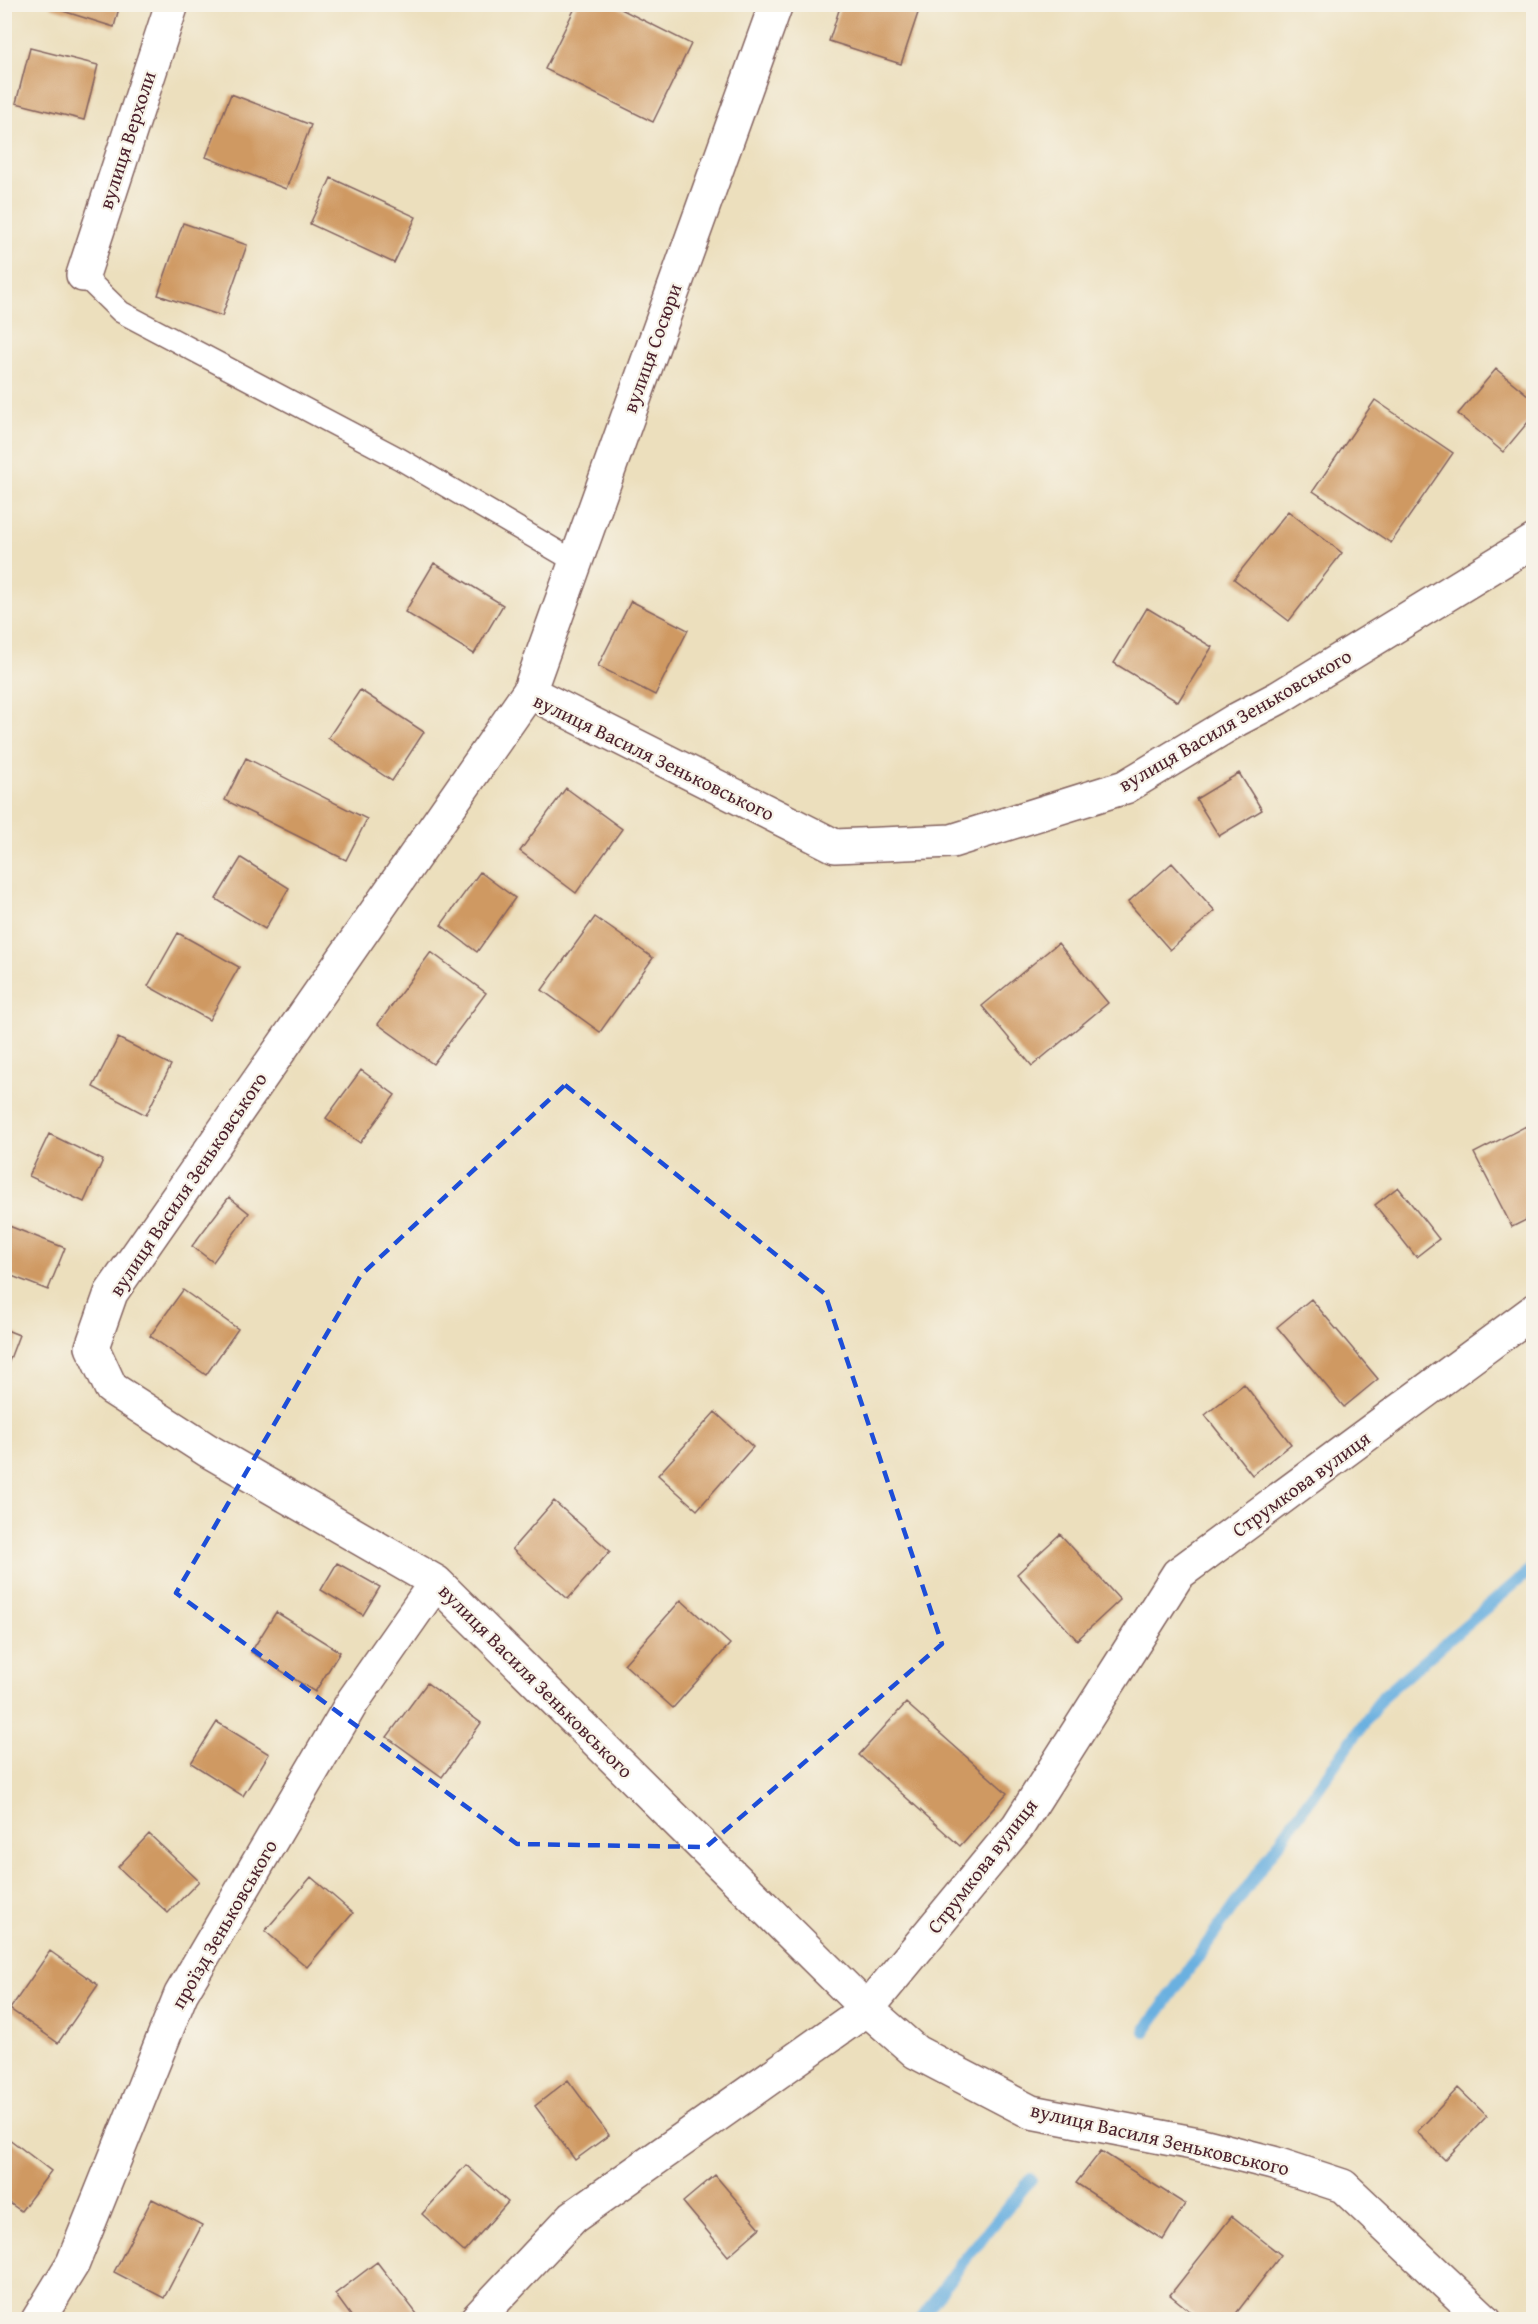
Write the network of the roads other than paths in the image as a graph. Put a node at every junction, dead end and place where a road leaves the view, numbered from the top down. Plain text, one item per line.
1 (172, 4) edge
2 (776, 4) edge
3 (83, 275) joint
4 (1533, 541) edge
5 (576, 562) junction
6 (529, 692) junction
7 (1533, 1311) edge
8 (436, 1582) junction
9 (867, 2009) junction
10 (38, 2319) edge
11 (476, 2319) edge
12 (1485, 2319) edge

1 - 3 street, вулиця Верхоли
2 - 5 street, вулиця Сосюри
3 - 5 lane
4 - 6 street, вулиця Василя Зеньковського
5 - 6 street, вулиця Сосюри
6 - 8 street, вулиця Василя Зеньковського
7 - 9 street, Струмкова вулиця
8 - 9 street, вулиця Василя Зеньковського
8 - 10 street, проїзд Зеньковського
9 - 11 street, Струмкова вулиця
9 - 12 street, вулиця Василя Зеньковського

